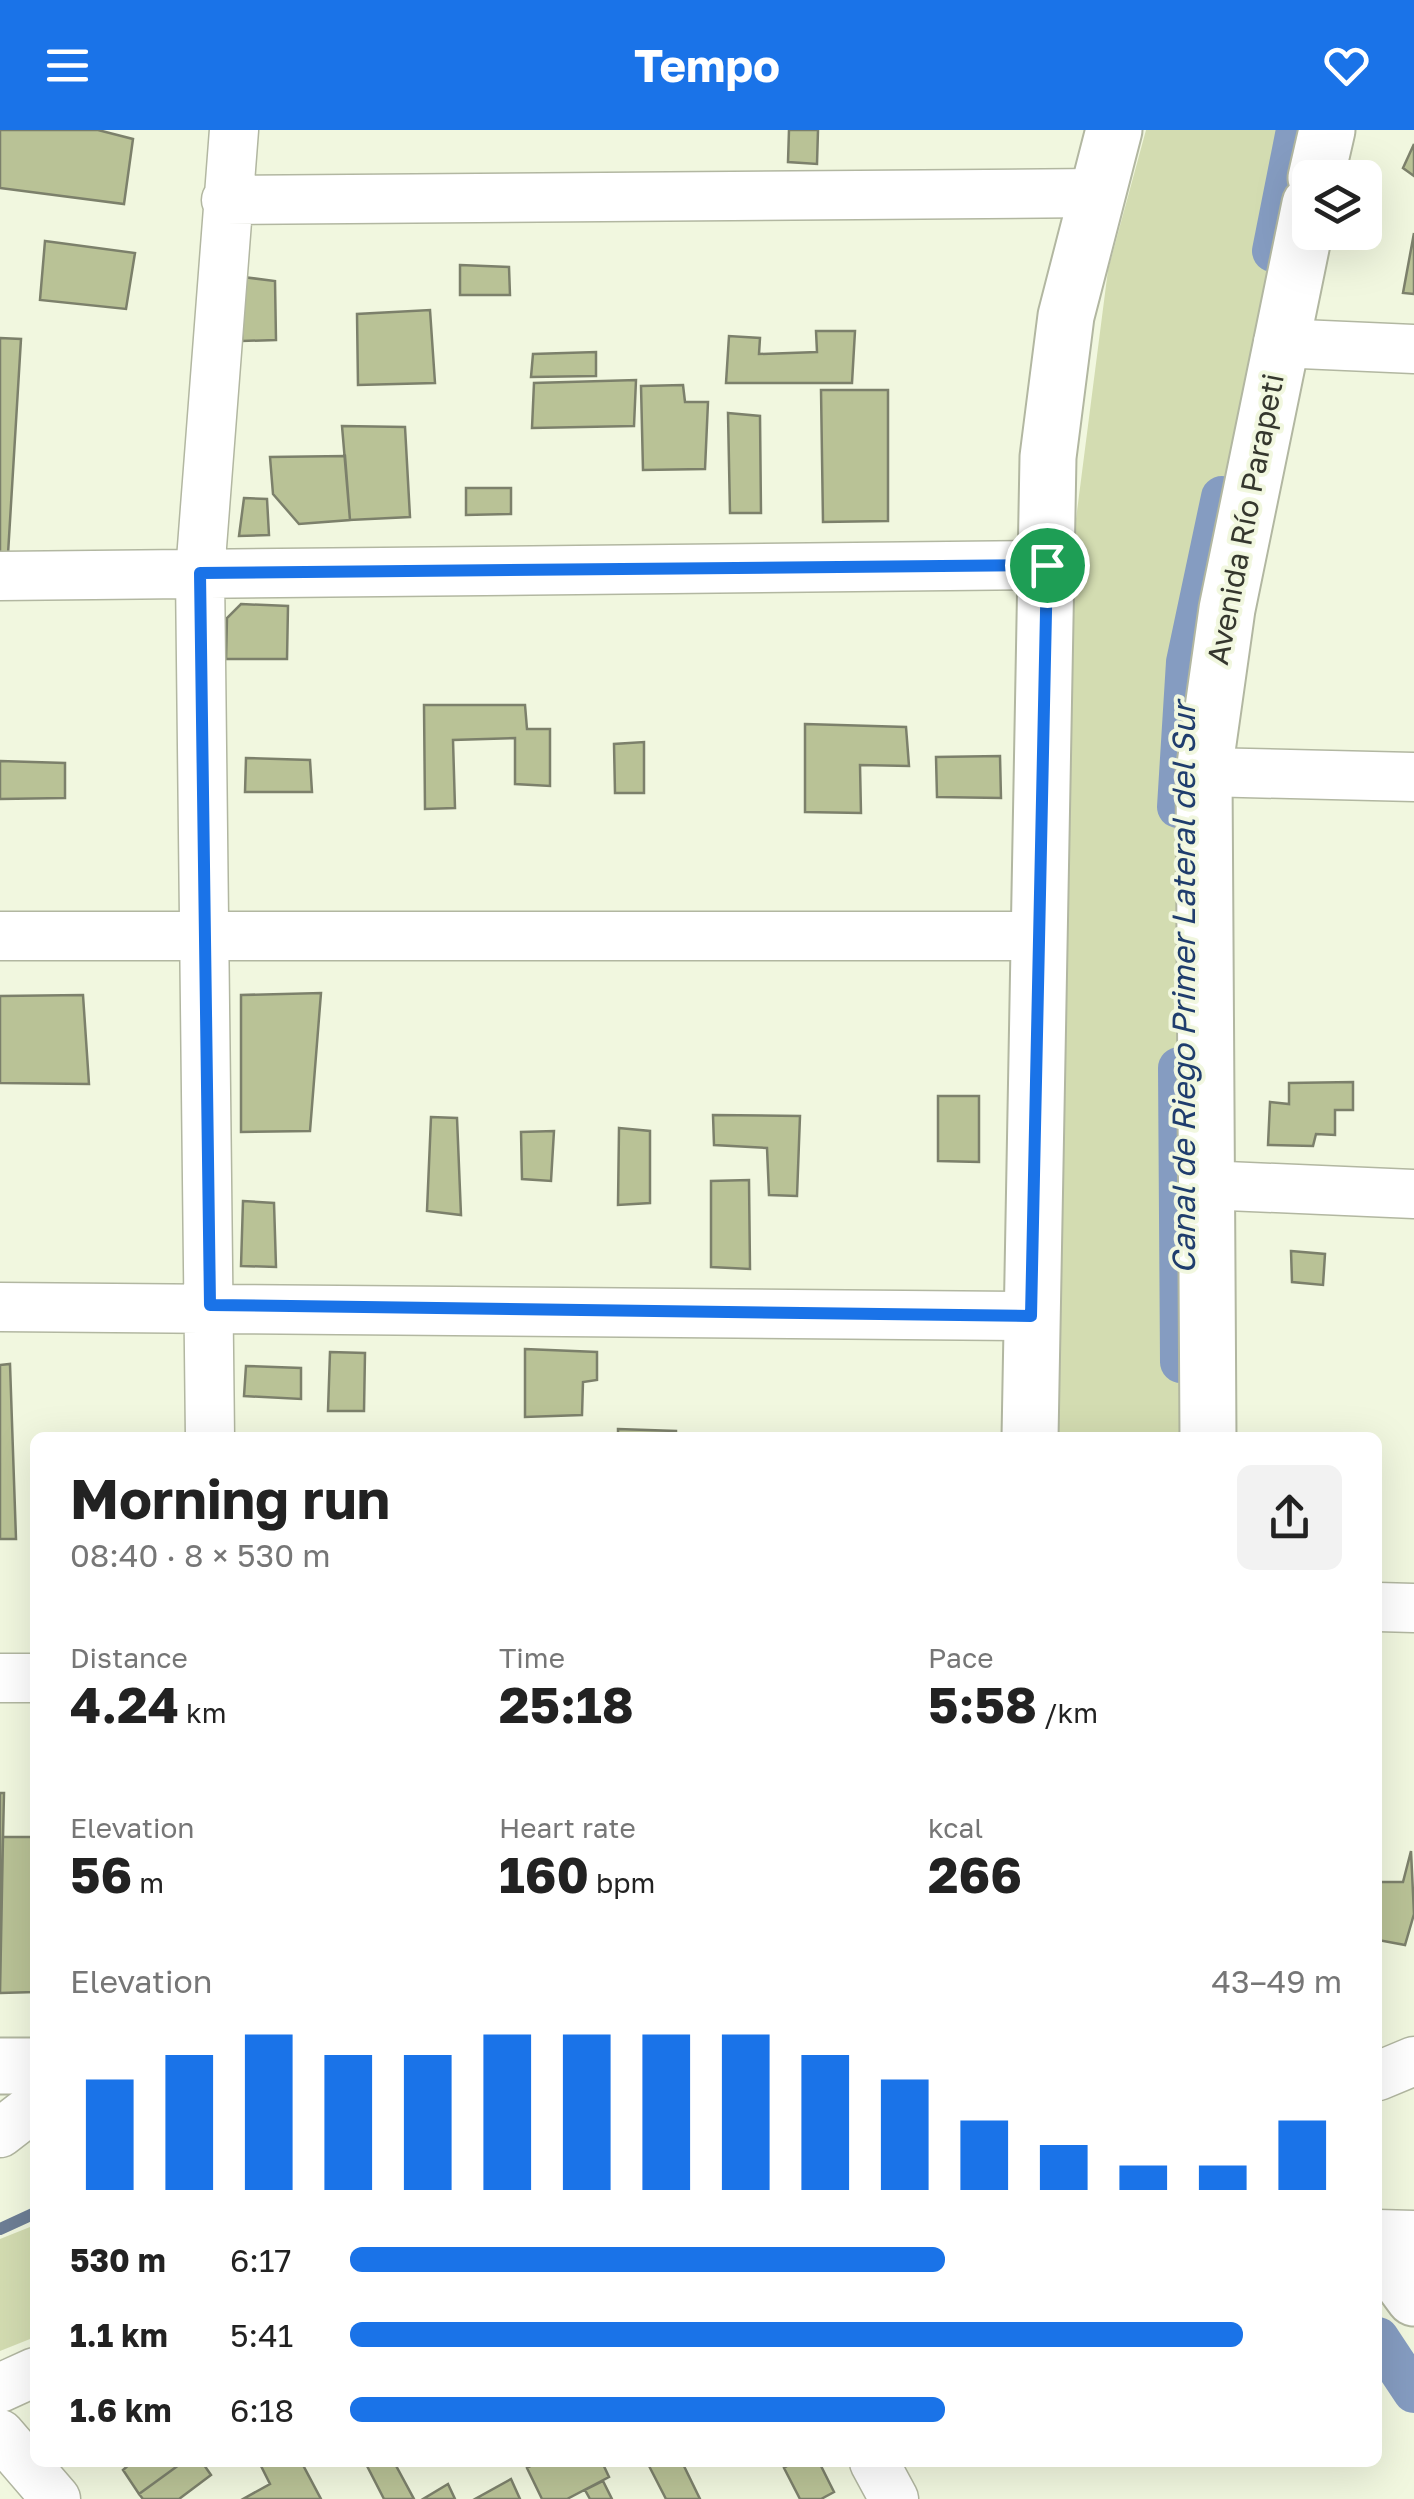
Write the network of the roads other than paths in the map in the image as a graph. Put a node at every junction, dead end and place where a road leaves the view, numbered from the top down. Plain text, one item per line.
1 (234, 130) edge
2 (1114, 130) edge
3 (1327, 130) edge
4 (1320, 160) edge
5 (1097, 194) junction
6 (226, 200) junction
7 (1299, 250) edge
8 (1278, 344) junction
9 (1414, 350) edge
10 (1047, 565) junction
11 (200, 573) junction
12 (0, 576) edge
13 (1204, 772) junction
14 (1414, 776) edge
15 (0, 936) edge
16 (1037, 936) junction
17 (202, 937) junction
18 (1204, 1185) junction
19 (1414, 1194) edge
20 (210, 1305) junction
21 (0, 1307) edge
22 (1031, 1316) junction
23 (210, 1432) edge
24 (1030, 1432) edge
25 (1208, 1432) edge
26 (1382, 1607) edge
27 (1414, 1608) edge
28 (0, 1678) edge
29 (30, 1678) edge
30 (1414, 2061) edge
31 (0, 2066) edge
32 (30, 2066) edge
33 (1382, 2074) edge
34 (30, 2110) edge
35 (0, 2134) edge
36 (1382, 2234) edge
37 (1414, 2235) edge
38 (1382, 2254) edge
39 (1414, 2298) edge
40 (30, 2374) edge
41 (0, 2388) edge
42 (0, 2434) edge
43 (877, 2467) edge
44 (56, 2499) edge
45 (894, 2499) edge

1 - 6 street
2 - 5 main road
3 - 4 main road
5 - 6 street
5 - 10 main road
6 - 11 street
7 - 8 main road, Avenida Río Parapeti
8 - 9 street
8 - 13 main road, Avenida Río Parapeti
10 - 11 street
10 - 16 main road
11 - 12 street
11 - 17 street
13 - 14 street
13 - 18 main road, Avenida Río Parapeti
15 - 17 street
16 - 17 street
16 - 22 main road
17 - 20 street
18 - 19 street
18 - 25 main road, Avenida Río Parapeti
20 - 21 street
20 - 22 street
20 - 23 street
22 - 24 main road
26 - 27 street
28 - 29 street
30 - 33 street
31 - 32 main road
34 - 35 street
36 - 37 street
38 - 39 main road
40 - 41 street
42 - 44 street
43 - 45 street

